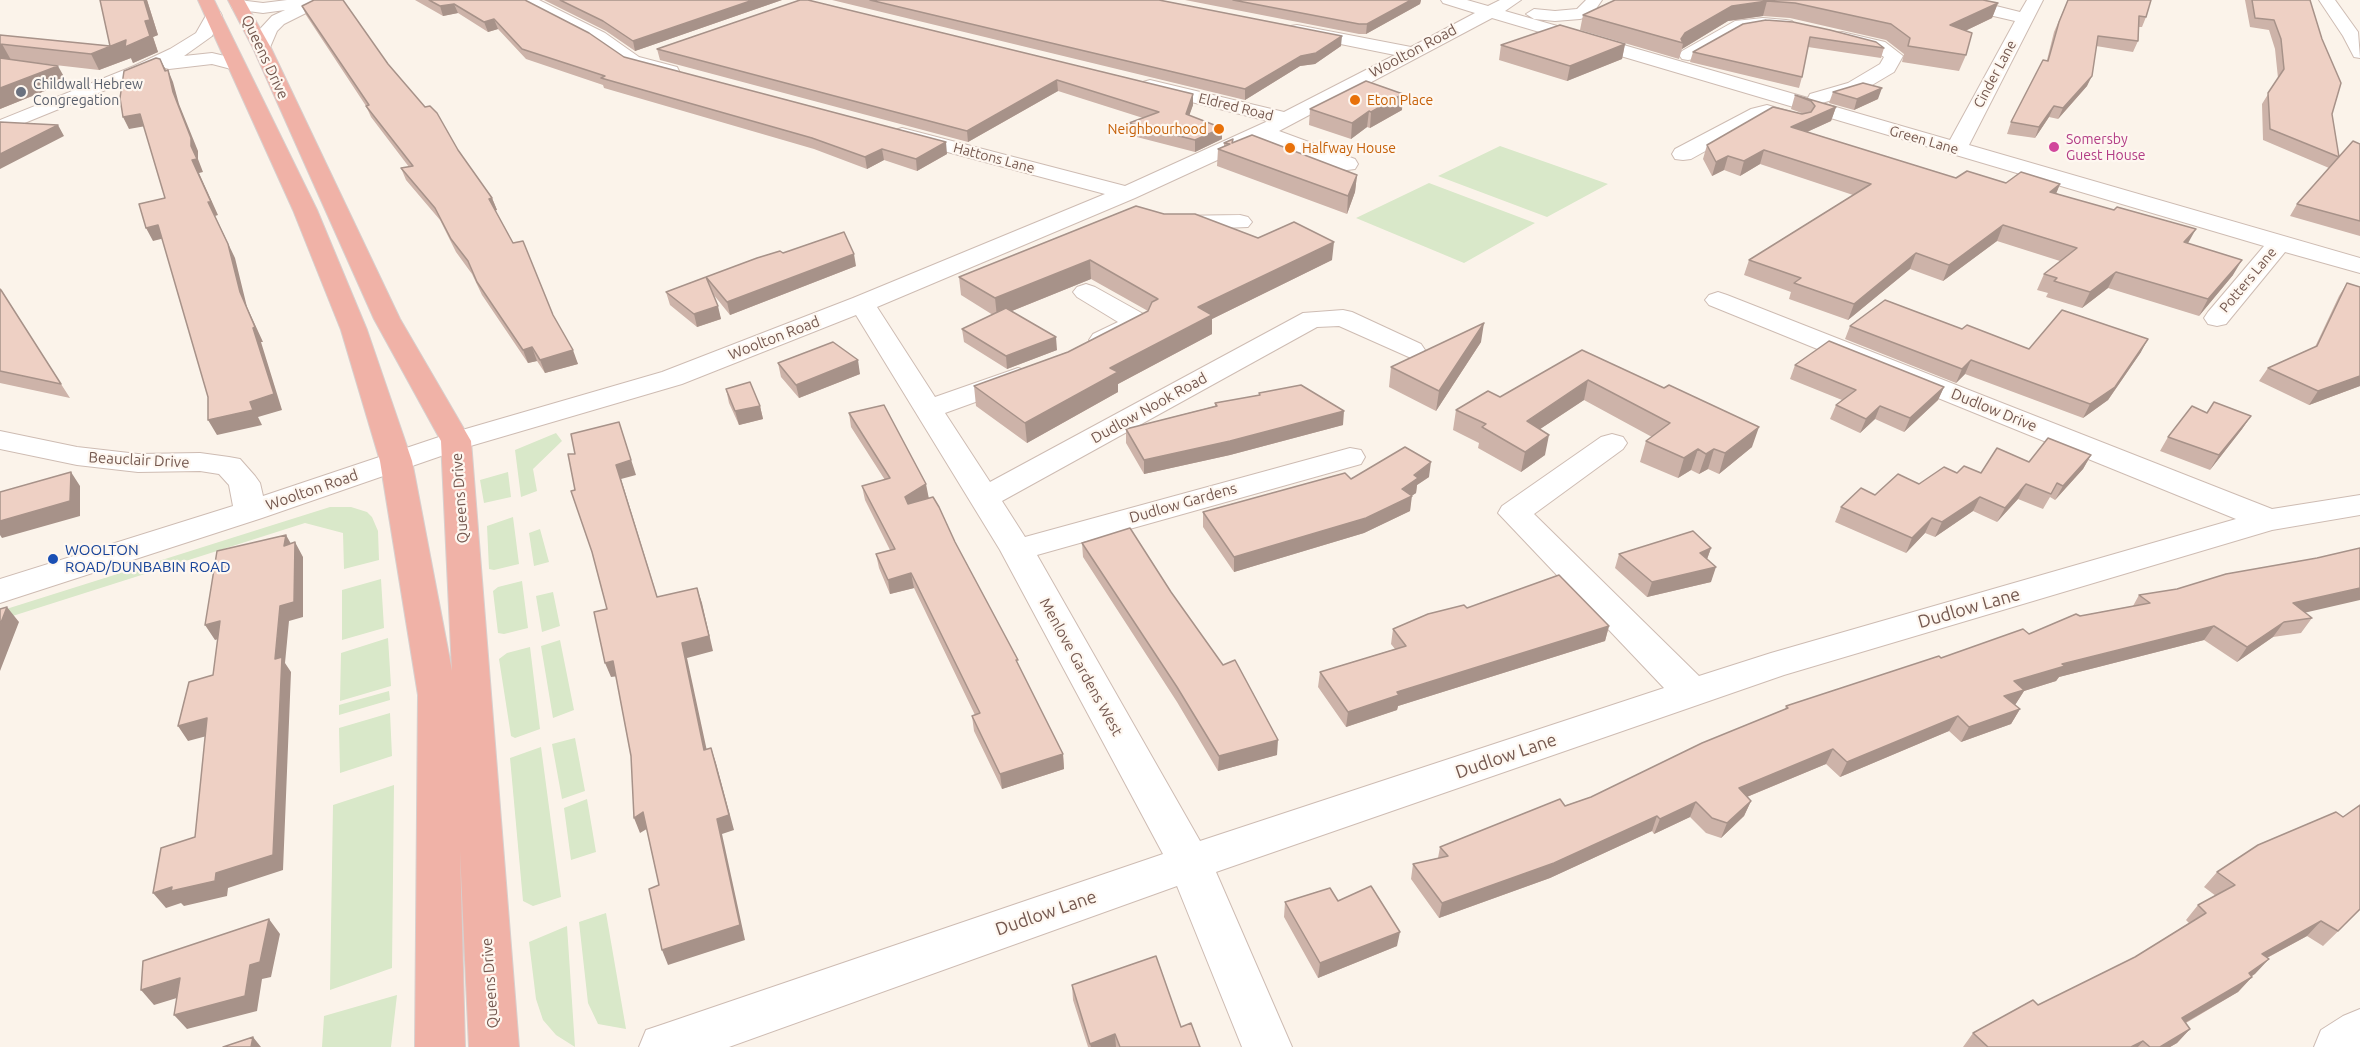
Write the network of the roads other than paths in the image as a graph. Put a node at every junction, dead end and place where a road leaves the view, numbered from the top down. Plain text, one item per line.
1 (318, 0) edge
2 (526, 0) edge
3 (1449, 0) edge
4 (1594, 0) edge
5 (1970, 0) edge
6 (2036, 0) edge
7 (2327, 0) edge
8 (238, 2) edge
9 (1501, 6) edge
10 (210, 8) edge
11 (2025, 18) junction
12 (1285, 27) edge
13 (1800, 27) edge
14 (1829, 33) edge
15 (262, 48) junction
16 (665, 50) edge
17 (1410, 52) junction
18 (2360, 53) edge
19 (1688, 55) edge
20 (633, 61) junction
21 (235, 64) junction
22 (141, 70) junction
23 (75, 75) edge
24 (690, 77) edge
25 (119, 79) junction
26 (1137, 82) edge
27 (1798, 103) junction
28 (1286, 119) junction
29 (1866, 123) junction
30 (0, 127) edge
31 (885, 129) edge
32 (1262, 132) junction
33 (1956, 149) junction
34 (1683, 154) dead end
35 (1347, 164) dead end
36 (1137, 209) junction
37 (1240, 222) dead end
38 (2279, 243) junction
39 (2360, 266) edge
40 (1086, 292) dead end
41 (1718, 300) dead end
42 (862, 304) junction
43 (2217, 318) dead end
44 (1411, 350) dead end
45 (1078, 353) edge
46 (1047, 367) edge
47 (929, 409) junction
48 (0, 440) edge
49 (456, 441) junction
50 (1612, 442) dead end
51 (1350, 457) dead end
52 (396, 461) junction
53 (986, 497) junction
54 (2360, 505) edge
55 (250, 511) junction
56 (2269, 520) junction
57 (1017, 550) junction
58 (0, 591) edge
59 (1692, 693) junction
60 (1190, 863) junction
61 (2360, 1032) edge
62 (440, 1047) edge
63 (494, 1047) edge
64 (664, 1047) edge
65 (1267, 1047) edge
66 (2339, 1047) edge

1 - 8 street
1 - 15 street
2 - 20 street
3 - 9 street
4 - 9 street
5 - 11 street
6 - 11 street, Cinder Lane
7 - 18 street
8 - 15 highway, Queens Drive
9 - 17 street, Woolton Road
9 - 27 street, Green Lane
10 - 21 highway, Queens Drive
10 - 22 street
11 - 33 street, Cinder Lane
12 - 17 street
13 - 19 street
14 - 27 street
15 - 49 highway, Queens Drive
16 - 20 street
17 - 28 street, Woolton Road
20 - 24 street
21 - 22 street
21 - 52 highway, Queens Drive
22 - 25 street
23 - 25 street
25 - 30 street
26 - 28 street, Eldred Road
27 - 29 street, Green Lane
28 - 32 street, Woolton Road
29 - 33 street, Green Lane
29 - 34 street
31 - 36 street, Hattons Lane
32 - 35 street
32 - 36 street, Woolton Road
33 - 38 street, Green Lane
36 - 37 street, Hattons Lane
36 - 42 street, Woolton Road
38 - 39 street, Green Lane
38 - 43 street, Potters Lane
40 - 45 street
41 - 56 street, Dudlow Drive
42 - 47 street, Menlove Gardens West
42 - 49 street, Woolton Road
44 - 53 street, Dudlow Nook Road
46 - 47 street
47 - 53 street, Menlove Gardens West
48 - 55 street, Beauclair Drive
49 - 52 street, Woolton Road
49 - 63 highway, Queens Drive
50 - 59 street
51 - 57 street, Dudlow Gardens
52 - 55 street, Woolton Road
52 - 62 highway, Queens Drive
53 - 57 street, Menlove Gardens West
54 - 56 street, Dudlow Lane
55 - 58 street, Woolton Road
56 - 59 street, Dudlow Lane
57 - 60 street, Menlove Gardens West
59 - 60 street, Dudlow Lane
60 - 64 street, Dudlow Lane
60 - 65 street, Menlove Gardens West
61 - 66 street

